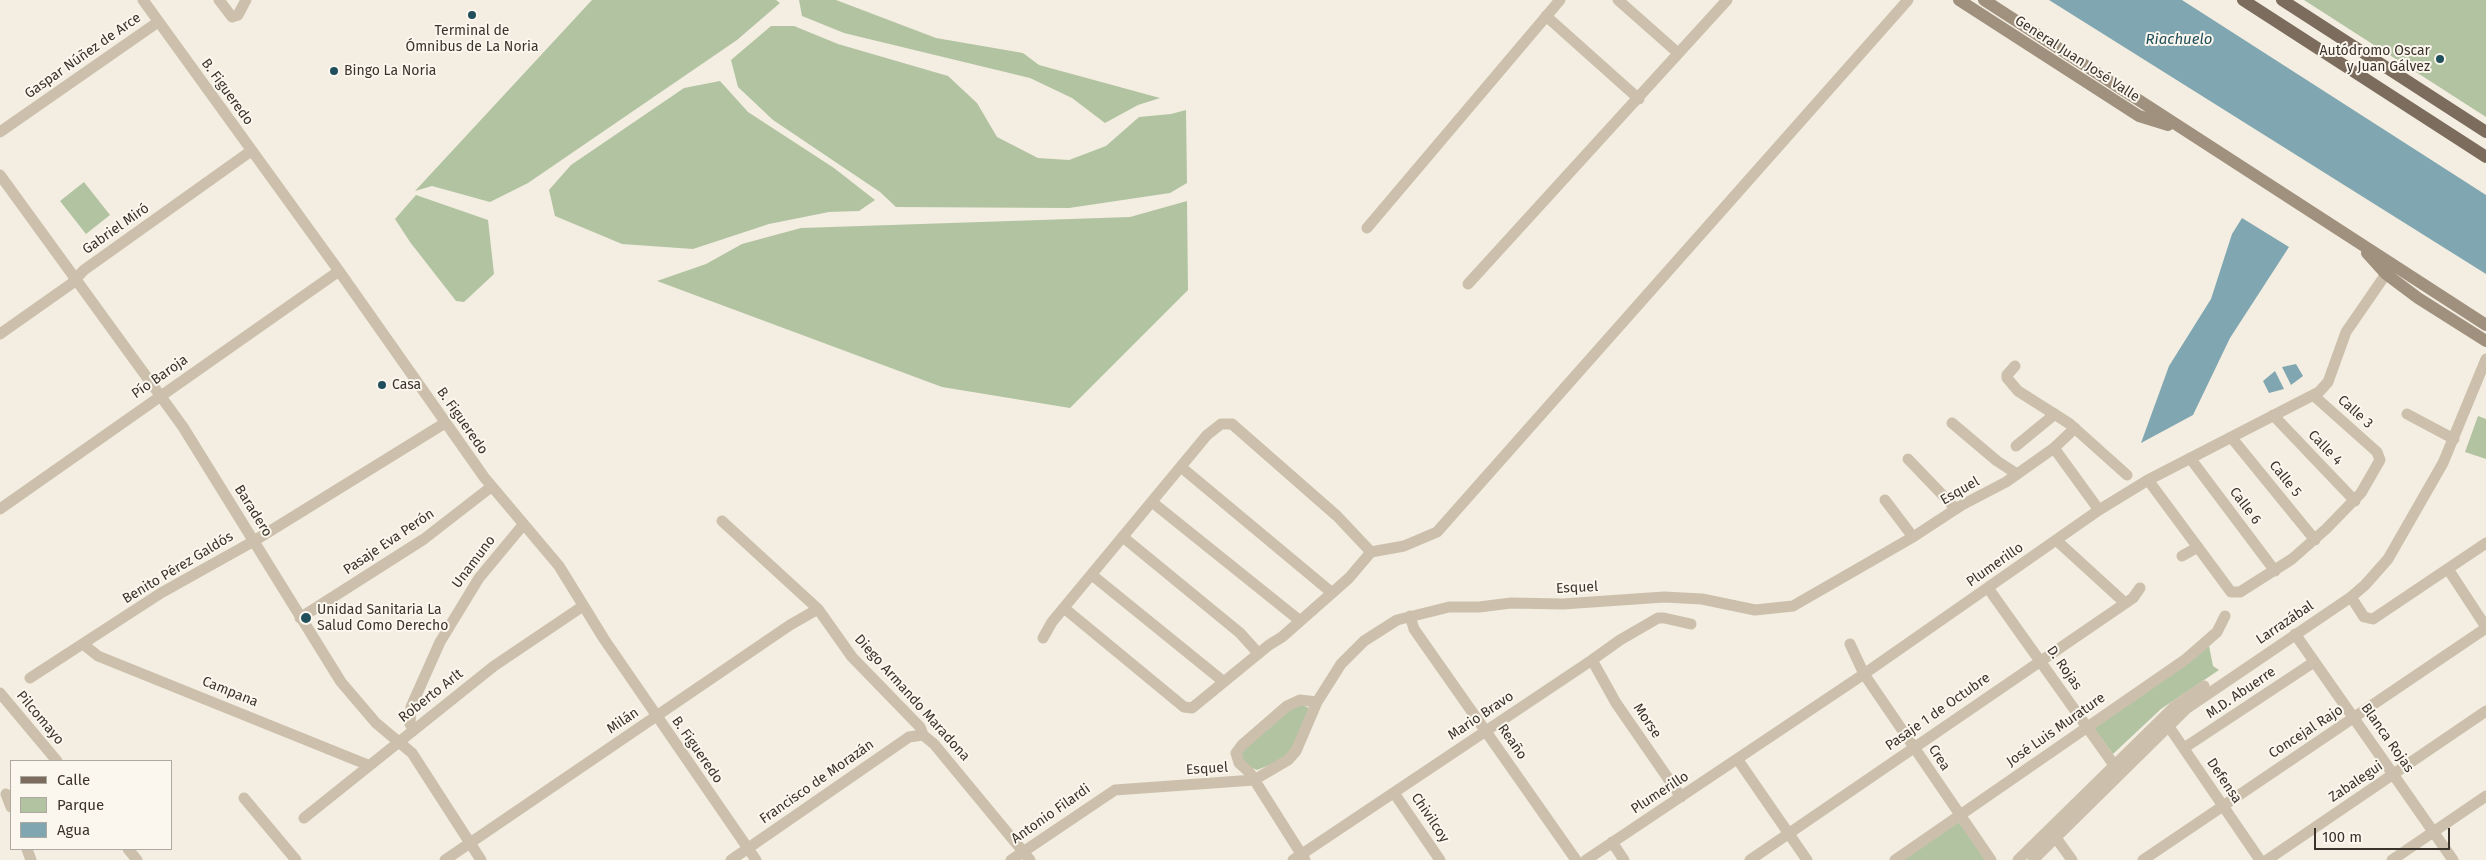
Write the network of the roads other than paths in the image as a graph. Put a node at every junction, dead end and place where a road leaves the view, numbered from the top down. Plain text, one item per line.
1 (143, 0) edge
2 (219, 0) edge
3 (246, 0) edge
4 (1560, 0) edge
5 (1618, 0) edge
6 (1727, 0) edge
7 (1908, 0) edge
8 (1959, 0) edge
9 (1984, 0) edge
10 (2243, 0) edge
11 (2282, 0) edge
12 (1546, 16) junction
13 (158, 22) junction
14 (1678, 53) junction
15 (1639, 99) junction
16 (2185, 131) junction
17 (0, 132) edge
18 (2486, 132) edge
19 (251, 152) junction
20 (2486, 157) edge
21 (0, 175) edge
22 (1367, 228) dead end
23 (2355, 240) junction
24 (339, 271) junction
25 (2386, 274) junction
26 (77, 278) junction
27 (1468, 284) dead end
28 (2486, 325) edge
29 (0, 334) edge
30 (2486, 341) edge
31 (2486, 359) edge
32 (2015, 366) dead end
33 (2313, 395) junction
34 (160, 396) junction
35 (2055, 414) junction
36 (2407, 414) dead end
37 (2273, 415) junction
38 (445, 423) junction
39 (1952, 424) dead end
40 (2075, 428) junction
41 (2231, 437) junction
42 (2454, 439) junction
43 (2016, 446) dead end
44 (2054, 448) junction
45 (2190, 458) junction
46 (1908, 459) dead end
47 (1181, 467) junction
48 (2017, 474) junction
49 (2127, 476) dead end
50 (2148, 480) junction
51 (492, 487) junction
52 (1885, 500) dead end
53 (2355, 500) junction
54 (1152, 502) junction
55 (0, 509) edge
56 (1956, 509) junction
57 (2099, 510) junction
58 (722, 521) dead end
59 (523, 525) junction
60 (1123, 537) junction
61 (1914, 537) junction
62 (2056, 540) junction
63 (2315, 540) junction
64 (254, 541) junction
65 (2486, 544) edge
66 (2198, 547) junction
67 (1371, 552) junction
68 (2182, 556) dead end
69 (2448, 569) junction
70 (2275, 571) junction
71 (1092, 575) junction
72 (1988, 588) junction
73 (2140, 588) dead end
74 (1331, 592) junction
75 (2351, 597) junction
76 (2125, 603) junction
77 (583, 606) junction
78 (1064, 608) junction
79 (818, 609) junction
80 (1410, 616) junction
81 (2225, 616) dead end
82 (300, 618) junction
83 (1299, 620) junction
84 (1691, 624) dead end
85 (2486, 628) edge
86 (2295, 634) junction
87 (1043, 638) dead end
88 (83, 644) junction
89 (1850, 644) dead end
90 (1258, 653) junction
91 (1592, 660) junction
92 (2040, 660) junction
93 (2314, 662) junction
94 (1864, 674) junction
95 (30, 678) dead end
96 (1224, 682) junction
97 (2204, 686) dead end
98 (0, 693) edge
99 (1317, 702) junction
100 (4, 706) edge
101 (2486, 712) edge
102 (656, 717) junction
103 (2354, 718) junction
104 (2166, 722) junction
105 (2087, 728) junction
106 (413, 729) junction
107 (1486, 731) junction
108 (923, 735) junction
109 (398, 740) junction
110 (1914, 747) junction
111 (2184, 748) junction
112 (56, 760) edge
113 (1738, 760) junction
114 (368, 765) junction
115 (2114, 765) junction
116 (2394, 775) junction
117 (1254, 780) junction
118 (1394, 793) junction
119 (1107, 794) joint
120 (2486, 796) edge
121 (1681, 797) junction
122 (244, 798) dead end
123 (2222, 806) junction
124 (1958, 815) junction
125 (304, 818) dead end
126 (2433, 832) junction
127 (1788, 833) junction
128 (2052, 833) junction
129 (1612, 842) junction
130 (470, 843) junction
131 (748, 848) junction
132 (129, 850) edge
133 (1027, 856) edge
134 (1300, 858) edge
135 (137, 860) edge
136 (296, 860) edge
137 (446, 860) edge
138 (481, 860) edge
139 (730, 860) edge
140 (756, 860) edge
141 (1011, 860) edge
142 (1440, 860) edge
143 (1576, 860) edge
144 (1586, 860) edge
145 (1624, 860) edge
146 (1750, 860) edge
147 (1807, 860) edge
148 (1894, 860) edge
149 (1991, 860) edge
150 (2018, 860) edge
151 (2033, 860) edge
152 (2072, 860) edge
153 (2143, 860) edge
154 (2260, 860) edge
155 (2267, 860) edge
156 (2392, 860) edge
157 (2453, 860) edge

1 - 13 street, B. Figueredo
2 - 3 street
4 - 12 street
5 - 14 street
6 - 14 street
7 - 67 street
8 - 16 main road, General Juan José Valle
9 - 16 main road, General Juan José Valle
10 - 20 main road
11 - 18 main road
12 - 15 street
12 - 22 street
13 - 17 street, Gaspar Núñez de Arce
13 - 19 street, B. Figueredo
14 - 15 street
15 - 27 street
16 - 23 main road, General Juan José Valle
19 - 24 street, B. Figueredo
19 - 26 street, Gabriel Miró
21 - 26 street, Baradero
23 - 25 main road, General Juan José Valle
23 - 28 main road, General Juan José Valle
24 - 34 street, Pío Baroja
24 - 38 street, B. Figueredo
25 - 30 main road, General Juan José Valle
25 - 33 street, Plumerillo
26 - 29 street, Gabriel Miró
26 - 34 street, Baradero
31 - 42 street, Larrazábal
32 - 35 street
33 - 37 street, Plumerillo
33 - 53 street, Calle 3
34 - 55 street, Pío Baroja
34 - 64 street, Baradero
35 - 40 street
35 - 43 street
36 - 42 street
37 - 41 street, Plumerillo
37 - 53 street, Calle 4
38 - 51 street, B. Figueredo
38 - 64 street, Benito Pérez Galdós
39 - 48 street
40 - 44 street, Esquel
40 - 49 street
41 - 45 street, Plumerillo
41 - 63 street, Calle 5
42 - 75 street, Larrazábal
44 - 48 street, Esquel
44 - 57 street
45 - 50 street, Plumerillo
45 - 70 street, Calle 6
46 - 56 street
47 - 54 street
47 - 67 street
47 - 74 street
48 - 56 street, Esquel
50 - 57 street, Plumerillo
50 - 66 street
51 - 59 street, B. Figueredo
51 - 82 street, Pasaje Eva Perón
52 - 61 street
53 - 63 street
54 - 60 street
54 - 83 street
56 - 61 street, Esquel
57 - 62 street, Plumerillo
58 - 79 street, Diego Armando Maradona
59 - 77 street, B. Figueredo
59 - 106 street, Unamuno
60 - 71 street
60 - 90 street
61 - 80 street, Esquel
62 - 72 street, Plumerillo
62 - 76 street
63 - 70 street
64 - 82 street, Baradero
64 - 88 street, Benito Pérez Galdós
65 - 69 street
66 - 68 street
66 - 70 street
67 - 74 street
69 - 75 street
69 - 85 street
71 - 78 street
71 - 96 street
72 - 92 street, D. Rojas
72 - 94 street, Plumerillo
73 - 76 street, Pasaje 1 de Octubre
74 - 83 street
75 - 86 street, Larrazábal
76 - 92 street, Pasaje 1 de Octubre
77 - 102 street, B. Figueredo
77 - 106 street, Roberto Arlt
78 - 87 street
78 - 96 street
79 - 102 street, Milán
79 - 108 street, Diego Armando Maradona
80 - 99 street, Esquel
80 - 107 street, Reaño
81 - 105 street, José Luis Murature
82 - 109 street, Baradero
83 - 90 street
84 - 91 street, Mario Bravo
85 - 103 street, Concejal Rajo
86 - 93 street, Blanca Rojas
86 - 104 street, Larrazábal
88 - 95 street, Benito Pérez Galdós
88 - 114 street, Campana
89 - 94 street, Crea
90 - 96 street
91 - 107 street, Mario Bravo
91 - 121 street, Morse
92 - 105 street, D. Rojas
92 - 110 street, Pasaje 1 de Octubre
93 - 103 street, Blanca Rojas
93 - 111 street, M.D. Abuerre
94 - 110 street, Crea
94 - 113 street, Plumerillo
97 - 104 street, Larrazábal
98 - 100 street, Pilcomayo
99 - 117 street, Esquel
99 - 117 street
100 - 112 street, Pilcomayo
101 - 116 street, Zabalegui
102 - 130 street, Milán
102 - 131 street, B. Figueredo
103 - 116 street, Blanca Rojas
103 - 123 street, Concejal Rajo
104 - 111 street, Defensa
104 - 115 street, Larrazábal
104 - 128 street, Larrazábal
105 - 115 street, D. Rojas
105 - 124 street, José Luis Murature
106 - 109 street, Roberto Arlt
107 - 118 street, Mario Bravo
107 - 143 street, Reaño
108 - 131 street, Francisco de Morazán
108 - 133 street, Diego Armando Maradona
109 - 114 street, Roberto Arlt
109 - 130 street, Baradero
110 - 124 street, Crea
110 - 127 street, Pasaje 1 de Octubre
111 - 123 street, Defensa
113 - 121 street, Plumerillo
113 - 127 street
114 - 125 street, Roberto Arlt
115 - 128 street, Larrazábal
116 - 126 street, Blanca Rojas
116 - 155 street, Zabalegui
117 - 119 street, Esquel
117 - 134 street
118 - 134 street, Mario Bravo
118 - 142 street, Chivilcoy
119 - 133 street, Antonio Filardi
120 - 126 street
121 - 129 street, Plumerillo
122 - 136 street
123 - 153 street, Concejal Rajo
123 - 154 street, Defensa
124 - 148 street, José Luis Murature
124 - 149 street, Crea
126 - 156 street
126 - 157 street, Blanca Rojas
127 - 146 street, Pasaje 1 de Octubre
127 - 147 street
128 - 150 street, Larrazábal
128 - 151 street, Larrazábal
128 - 152 street
129 - 144 street, Plumerillo
129 - 145 street
130 - 137 street, Milán
130 - 138 street, Baradero
131 - 139 street, Francisco de Morazán
131 - 140 street, B. Figueredo
132 - 135 street
133 - 141 street, Antonio Filardi

